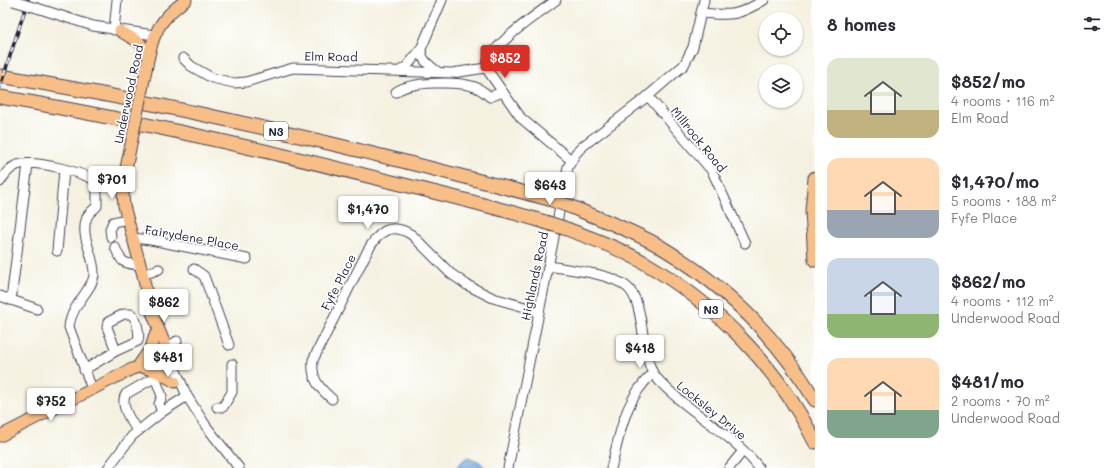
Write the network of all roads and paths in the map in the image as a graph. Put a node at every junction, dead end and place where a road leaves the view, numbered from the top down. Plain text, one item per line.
1 (12, 0) edge
2 (117, 0) edge
3 (186, 0) edge
4 (442, 0) edge
5 (556, 0) edge
6 (704, 0) edge
7 (764, 0) edge
8 (700, 13) junction
9 (117, 30) junction
10 (154, 36) junction
11 (421, 48) junction
12 (183, 58) dead end
13 (148, 60) junction
14 (486, 68) junction
15 (401, 70) junction
16 (438, 72) junction
17 (0, 76) edge
18 (396, 92) dead end
19 (502, 92) junction
20 (648, 96) junction
21 (0, 97) edge
22 (571, 160) junction
23 (28, 164) junction
24 (64, 170) junction
25 (815, 178) edge
26 (0, 182) edge
27 (127, 219) junction
28 (112, 236) dead end
29 (133, 238) junction
30 (746, 243) dead end
31 (115, 247) dead end
32 (58, 251) dead end
33 (247, 259) dead end
34 (815, 260) edge
35 (549, 266) junction
36 (159, 269) dead end
37 (194, 269) dead end
38 (141, 270) junction
39 (0, 296) edge
40 (11, 300) junction
41 (147, 300) junction
42 (37, 309) dead end
43 (539, 311) junction
44 (155, 335) junction
45 (177, 341) dead end
46 (229, 345) dead end
47 (116, 351) dead end
48 (182, 353) dead end
49 (165, 354) junction
50 (232, 364) dead end
51 (137, 366) junction
52 (84, 370) junction
53 (654, 373) junction
54 (175, 382) junction
55 (92, 389) junction
56 (185, 394) junction
57 (332, 399) dead end
58 (815, 400) edge
59 (217, 407) dead end
60 (162, 412) junction
61 (138, 431) junction
62 (0, 436) edge
63 (815, 442) edge
64 (743, 451) junction
65 (108, 468) edge
66 (239, 468) edge
67 (508, 468) edge
68 (611, 468) edge
69 (729, 468) edge
70 (759, 468) edge

1 - 9 street, bridge
2 - 9 street
3 - 10 main road, Underwood Road
4 - 11 street
5 - 14 street
6 - 8 street, Highlands Road
7 - 8 street
8 - 20 street, Highlands Road
9 - 10 street
9 - 13 main road
10 - 13 main road, Underwood Road
11 - 15 street
11 - 16 street
12 - 15 street, Elm Road
13 - 27 main road, Underwood Road, bridge
14 - 16 street, Elm Road
14 - 19 street
15 - 16 street, Elm Road
17 - 58 highway, N3, bridge
18 - 19 street
19 - 22 street
20 - 22 street, Highlands Road
20 - 30 street, Millrock Road
21 - 63 highway, N3, bridge
22 - 35 street, Highlands Road
23 - 24 street
23 - 26 street
23 - 40 street
24 - 32 street
24 - 52 street
25 - 34 highway
27 - 28 street
27 - 29 main road, Underwood Road
29 - 33 street, Fairydene Place
29 - 38 main road, Underwood Road
31 - 38 street
35 - 43 street, Highlands Road
35 - 53 street, Locksley Drive
36 - 38 street
37 - 46 street
38 - 41 main road, Underwood Road
39 - 40 street
40 - 42 street
41 - 44 main road, Underwood Road
41 - 49 main road, Underwood Road
43 - 57 street, Fyfe Place
43 - 67 street, Highlands Road
44 - 49 main road, Underwood Road
44 - 51 main road
45 - 49 street
47 - 52 street
48 - 49 street
49 - 51 main road
49 - 54 street, Underwood Road
49 - 56 street, Underwood Road
50 - 59 street
51 - 54 main road
51 - 55 main road
52 - 55 street
53 - 64 street, Locksley Drive
53 - 68 street
54 - 56 street, Underwood Road
55 - 62 main road
56 - 60 street
56 - 66 street, Underwood Road
60 - 61 street
60 - 61 street
61 - 65 street
64 - 69 street
64 - 70 street, Locksley Drive

